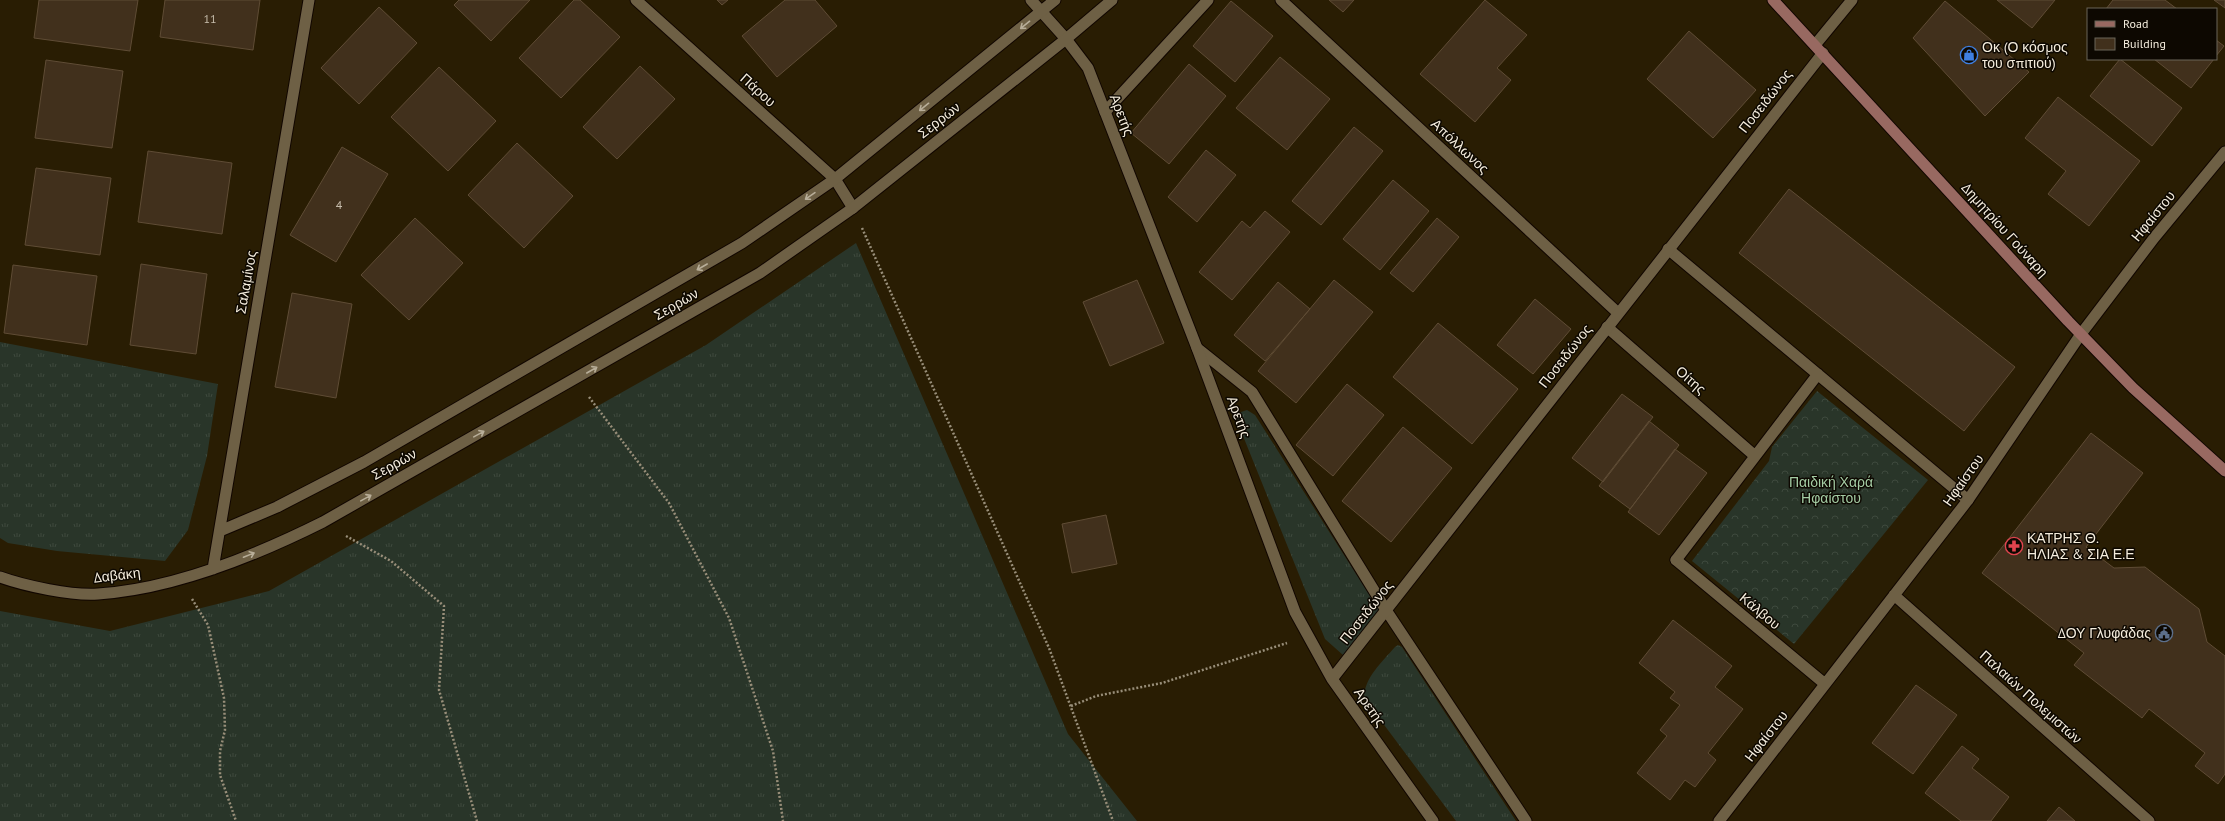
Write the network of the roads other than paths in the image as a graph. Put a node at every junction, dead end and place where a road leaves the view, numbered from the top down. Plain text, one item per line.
1 (309, 0) edge
2 (636, 0) edge
3 (1030, 0) edge
4 (1055, 0) edge
5 (1112, 0) edge
6 (1208, 0) edge
7 (1281, 0) edge
8 (1773, 0) edge
9 (1852, 0) edge
10 (1042, 12) junction
11 (1066, 39) junction
12 (1819, 49) junction
13 (1105, 112) junction
14 (2225, 152) edge
15 (835, 179) junction
16 (853, 208) junction
17 (1668, 248) junction
18 (1618, 313) junction
19 (1607, 327) junction
20 (2081, 334) junction
21 (1197, 348) junction
22 (1818, 374) junction
23 (1755, 456) junction
24 (2225, 471) edge
25 (1968, 500) junction
26 (220, 531) junction
27 (213, 570) junction
28 (0, 577) edge
29 (1894, 595) junction
30 (1386, 610) junction
31 (1332, 679) junction
32 (1825, 684) junction
33 (1433, 821) edge
34 (1526, 821) edge
35 (1719, 821) edge
36 (2149, 821) edge

1 - 26 street, Σαλαμίνος
2 - 15 street, Πάρου
3 - 10 street, Αρετής
4 - 10 street, Σερρών
5 - 11 street, Σερρών
6 - 13 street
7 - 18 street, Απόλλωνος
8 - 12 main road, Δημητρίου Γούναρη
9 - 12 street, Ποσειδώνος
10 - 11 street, Αρετής
10 -> 15 street, Σερρών
11 - 13 street, Αρετής
11 - 16 street, Σερρών
12 - 17 street, Ποσειδώνος
12 - 20 main road, Δημητρίου Γούναρη
13 - 21 street, Αρετής
14 - 20 street, Ηφαίστου
15 - 16 street, Πάρου
15 -> 26 street, Σερρών
27 -> 16 street, Σερρών
17 - 18 street, Ποσειδώνος
17 - 22 street
18 - 19 street, Ποσειδώνος
19 - 23 street, Οίτης
19 - 30 street, Ποσειδώνος
20 - 24 main road, Δημητρίου Γούναρη
20 - 25 street, Ηφαίστου
21 - 30 street
21 - 31 street, Αρετής
22 - 23 street
22 - 25 street
23 - 32 street, Κάλβου
25 - 29 street, Ηφαίστου
26 - 27 street, Σαλαμίνος
27 - 28 street, Δαβάκη
29 - 32 street, Ηφαίστου
29 - 36 street, Παλαιών Πολεμιστών
30 - 31 street, Ποσειδώνος
30 - 34 street
31 - 33 street, Αρετής
32 - 35 street, Ηφαίστου

